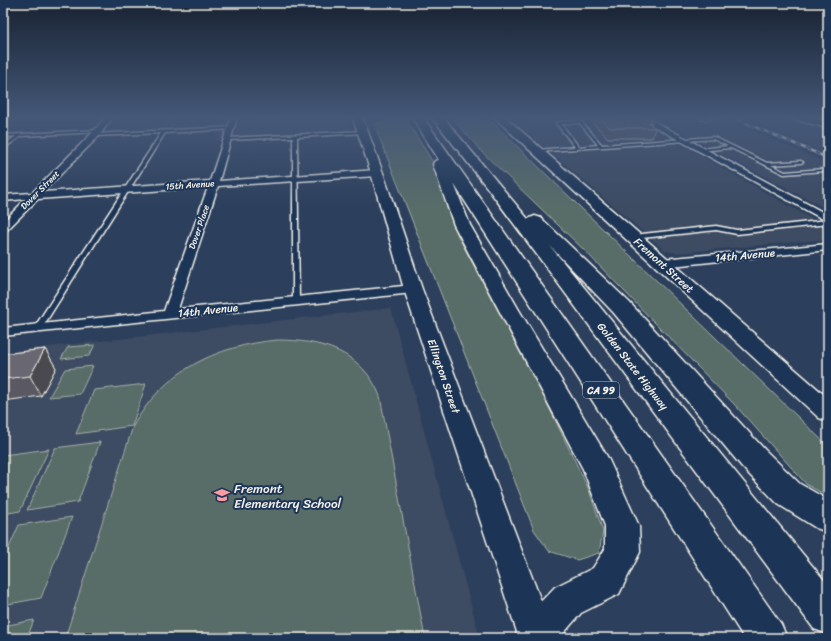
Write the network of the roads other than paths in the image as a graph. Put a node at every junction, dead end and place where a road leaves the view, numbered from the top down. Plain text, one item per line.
1 (83, 147) edge
2 (154, 147) edge
3 (226, 147) edge
4 (295, 147) edge
5 (368, 147) edge
6 (438, 147) edge
7 (446, 147) edge
8 (453, 147) edge
9 (532, 147) edge
10 (590, 147) edge
11 (695, 147) edge
12 (733, 147) joint
13 (578, 148) joint
14 (700, 150) junction
15 (536, 151) junction
16 (801, 162) dead end
17 (766, 164) junction
18 (824, 170) dead end
19 (377, 173) junction
20 (295, 178) junction
21 (214, 184) junction
22 (494, 187) junction
23 (126, 189) junction
24 (35, 196) junction
25 (3, 198) edge
26 (828, 219) edge
27 (828, 222) edge
28 (3, 228) edge
29 (632, 237) junction
30 (828, 248) edge
31 (662, 263) junction
32 (413, 289) junction
33 (296, 301) junction
34 (170, 314) junction
35 (38, 328) junction
36 (3, 332) edge
37 (828, 412) edge
38 (828, 517) edge
39 (828, 615) edge
40 (540, 636) edge
41 (767, 638) edge

1 - 24 street, Dover Street
2 - 23 lane
3 - 21 street, Dover Place
4 - 20 lane
5 - 19 main road, Ellington Street
6 - 40 highway
7 - 41 highway, Golden State Highway / CA 99
8 - 22 highway, Golden State Highway / CA 99
9 - 15 main road, Fremont Street
10 - 13 lane
11 - 14 street
12 - 14 lane
12 - 17 lane
13 - 15 lane
14 - 26 street
15 - 29 main road, Fremont Street
16 - 17 lane
17 - 18 lane
19 - 20 street, 15th Avenue
19 - 32 main road, Ellington Street
20 - 21 street, 15th Avenue
20 - 33 lane
21 - 23 street, 15th Avenue
21 - 34 street, Dover Place
22 - 38 highway
22 - 39 highway, Golden State Highway / CA 99
23 - 24 street, 15th Avenue
23 - 35 lane
24 - 25 street, 15th Avenue
24 - 28 street, Dover Street
27 - 29 lane
29 - 31 main road, Fremont Street
30 - 31 street, 14th Avenue
31 - 37 main road, Fremont Street
32 - 33 street, 14th Avenue
32 - 40 main road, Ellington Street
33 - 34 street, 14th Avenue
34 - 35 street, 14th Avenue
35 - 36 street, 14th Avenue

